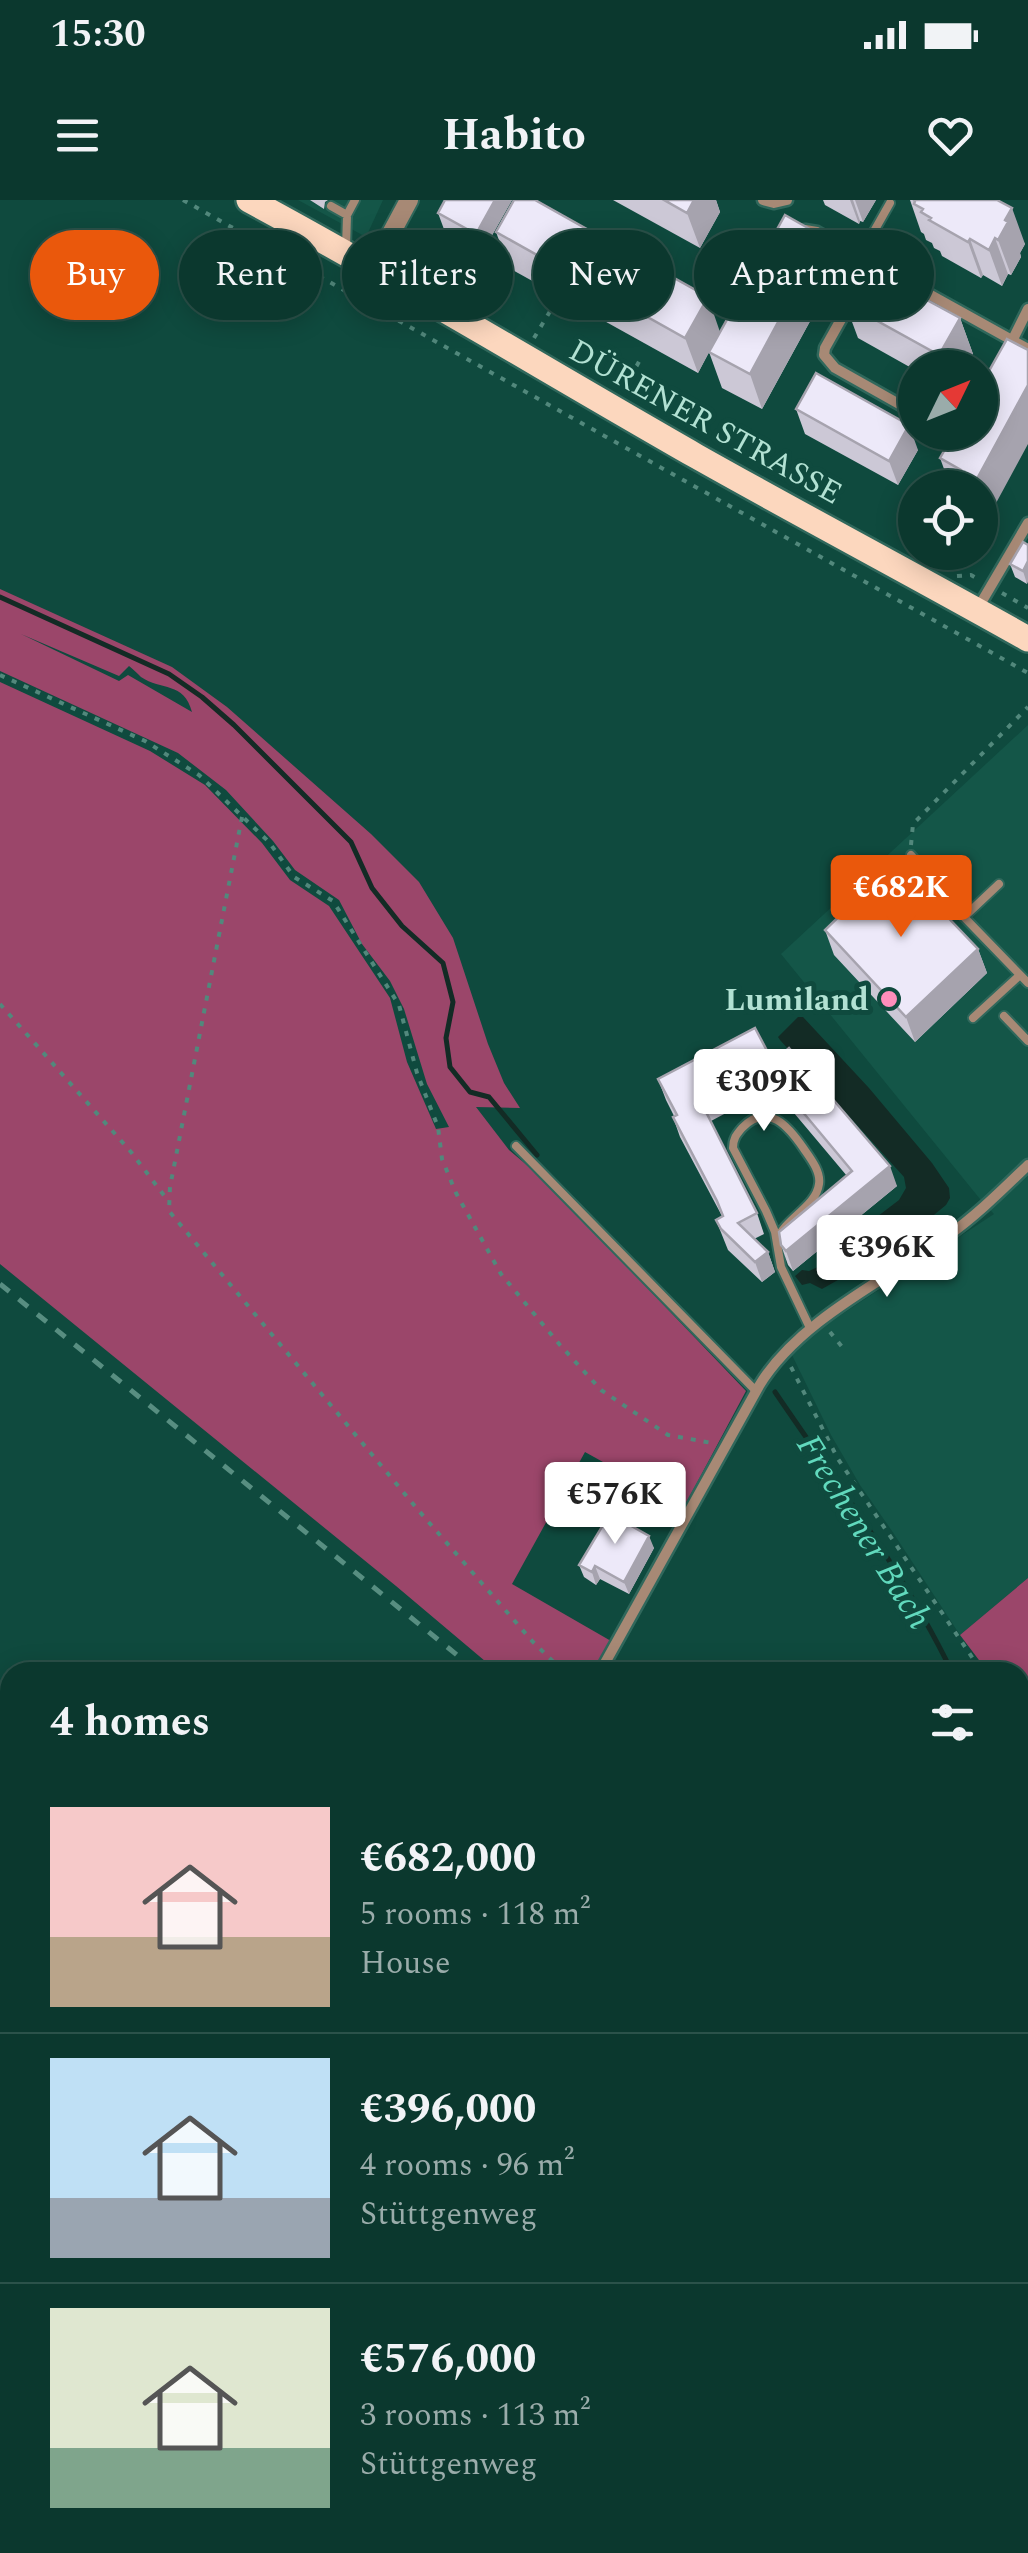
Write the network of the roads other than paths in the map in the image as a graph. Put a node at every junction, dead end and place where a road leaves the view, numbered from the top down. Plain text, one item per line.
1 (248, 200) edge
2 (355, 200) edge
3 (409, 200) edge
4 (763, 200) edge
5 (787, 200) edge
6 (890, 203) dead end
7 (331, 206) dead end
8 (347, 215) junction
9 (347, 230) edge
10 (393, 230) edge
11 (875, 230) edge
12 (342, 250) edge
13 (934, 297) edge
14 (1028, 309) edge
15 (464, 320) edge
16 (839, 320) edge
17 (1012, 340) junction
18 (1028, 349) edge
19 (1004, 354) edge
20 (898, 404) edge
21 (1028, 523) edge
22 (1024, 538) edge
23 (978, 609) junction
24 (1025, 630) edge
25 (910, 855) road end
26 (1000, 884) dead end
27 (964, 917) junction
28 (1020, 974) junction
29 (1028, 983) edge
30 (1004, 1016) dead end
31 (973, 1018) dead end
32 (1028, 1042) edge
33 (516, 1146) dead end
34 (1028, 1165) edge
35 (776, 1240) junction
36 (816, 1324) junction
37 (760, 1385) junction
38 (606, 1662) edge

1 - 12 main road, DÜRENER STRASSE
2 - 8 lane
3 - 10 street
4 - 5 street
6 - 11 lane
7 - 8 lane
8 - 9 lane
13 - 17 street
14 - 17 street
15 - 23 main road, DÜRENER STRASSE
16 - 20 street
17 - 18 street
17 - 19 street
21 - 22 street
22 - 23 street
23 - 24 main road, DÜRENER STRASSE
25 - 27 lane
26 - 27 lane
27 - 28 lane
28 - 29 lane
28 - 31 lane
30 - 32 lane
33 - 37 lane
34 - 36 street
35 - 35 lane
35 - 36 lane
36 - 37 street
37 - 38 street

